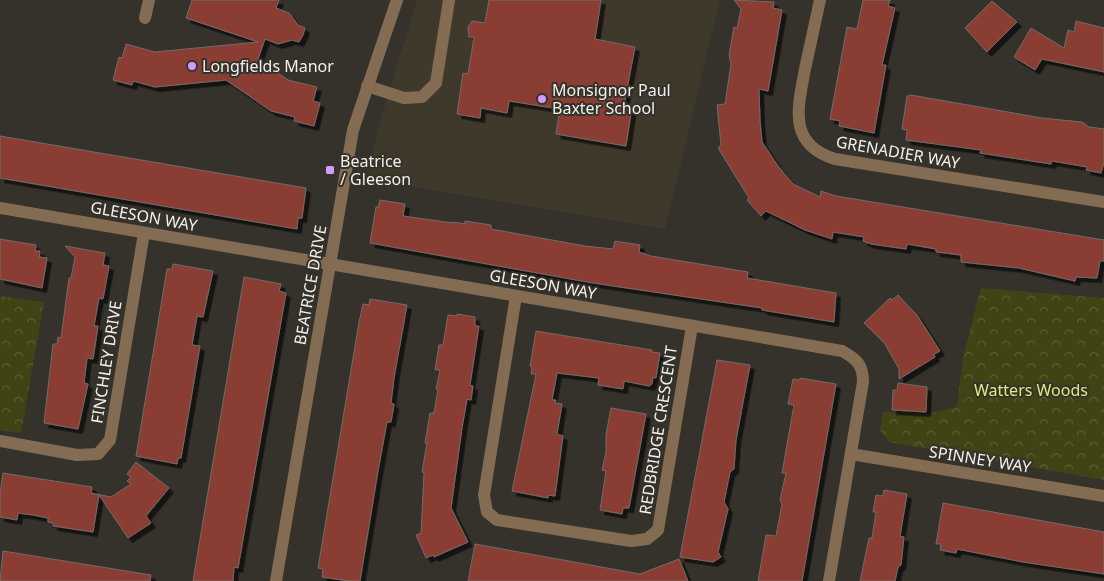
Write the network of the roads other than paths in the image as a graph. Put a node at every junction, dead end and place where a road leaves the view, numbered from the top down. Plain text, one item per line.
1 (148, 0) edge
2 (397, 0) edge
3 (449, 0) edge
4 (820, 0) edge
5 (145, 18) dead end
6 (367, 86) junction
7 (1104, 202) edge
8 (0, 208) edge
9 (144, 233) junction
10 (330, 265) junction
11 (516, 296) junction
12 (692, 326) junction
13 (0, 441) edge
14 (851, 454) junction
15 (1104, 496) edge
16 (276, 581) edge
17 (829, 581) edge

1 - 5 street
2 - 6 street, BEATRICE DRIVE
3 - 6 street
4 - 7 street, GRENADIER WAY
6 - 10 street, BEATRICE DRIVE
8 - 9 street, GLEESON WAY
9 - 10 street, GLEESON WAY
9 - 13 street, FINCHLEY DRIVE
10 - 11 street, GLEESON WAY
10 - 16 street, BEATRICE DRIVE
11 - 12 street, GLEESON WAY
11 - 12 street, REDBRIDGE CRESCENT
12 - 14 street, GLEESON WAY
14 - 15 street, SPINNEY WAY
14 - 17 street, GLEESON WAY

